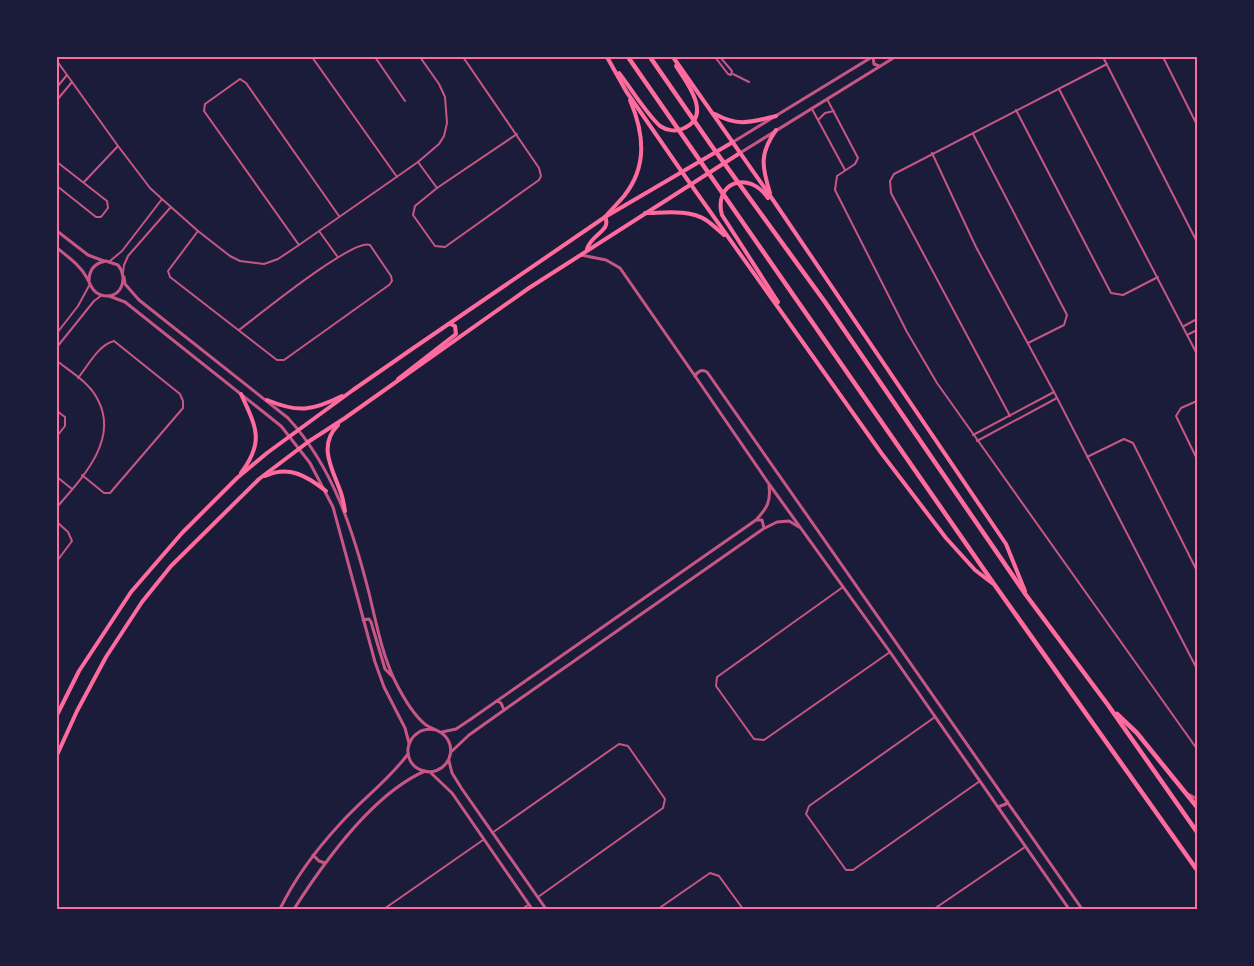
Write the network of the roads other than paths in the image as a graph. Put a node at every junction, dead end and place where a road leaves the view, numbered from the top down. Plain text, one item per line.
1 (312, 57) edge
2 (375, 57) edge
3 (420, 57) edge
4 (463, 57) edge
5 (628, 57) edge
6 (650, 57) edge
7 (672, 57) edge
8 (715, 57) edge
9 (720, 57) edge
10 (873, 57) edge
11 (895, 57) edge
12 (1103, 57) edge
13 (1162, 57) edge
14 (608, 59) edge
15 (57, 61) edge
16 (1107, 64) junction
17 (879, 66) junction
18 (732, 74) junction
19 (67, 75) junction
20 (72, 82) junction
21 (749, 82) dead end
22 (57, 87) edge
23 (1059, 89) junction
24 (626, 91) junction
25 (827, 98) junction
26 (57, 100) edge
27 (405, 101) dead end
28 (812, 108) junction
29 (1016, 110) junction
30 (834, 111) junction
31 (712, 112) junction
32 (776, 116) junction
33 (818, 120) junction
34 (1197, 125) edge
35 (776, 130) junction
36 (517, 134) junction
37 (973, 134) junction
38 (733, 142) junction
39 (118, 146) junction
40 (740, 153) junction
41 (932, 153) junction
42 (57, 162) edge
43 (418, 162) junction
44 (845, 170) junction
45 (682, 172) junction
46 (397, 177) junction
47 (84, 182) junction
48 (691, 184) junction
49 (57, 186) edge
50 (437, 188) junction
51 (771, 197) junction
52 (162, 199) junction
53 (170, 208) junction
54 (645, 213) junction
55 (339, 216) junction
56 (605, 217) junction
57 (57, 231) edge
58 (198, 231) junction
59 (319, 231) junction
60 (729, 239) junction
61 (1197, 242) edge
62 (299, 245) junction
63 (57, 248) edge
64 (587, 249) junction
65 (580, 254) junction
66 (337, 257) junction
67 (108, 261) junction
68 (123, 275) junction
69 (1158, 277) junction
70 (89, 282) junction
71 (102, 295) junction
72 (109, 296) junction
73 (842, 301) junction
74 (1197, 319) edge
75 (450, 324) junction
76 (1183, 326) junction
77 (239, 330) junction
78 (1197, 330) edge
79 (57, 333) edge
80 (1187, 335) junction
81 (800, 336) junction
82 (1028, 343) junction
83 (57, 347) edge
84 (1197, 354) edge
85 (57, 361) edge
86 (695, 376) junction
87 (78, 378) junction
88 (396, 382) junction
89 (353, 390) junction
90 (1054, 392) junction
91 (241, 394) junction
92 (1057, 398) junction
93 (267, 400) junction
94 (1197, 401) edge
95 (57, 411) edge
96 (1010, 416) junction
97 (345, 418) junction
98 (300, 430) junction
99 (973, 435) junction
100 (57, 436) edge
101 (291, 437) junction
102 (977, 441) junction
103 (308, 442) junction
104 (300, 448) junction
105 (1087, 457) junction
106 (1197, 459) edge
107 (82, 476) junction
108 (57, 477) edge
109 (237, 478) junction
110 (259, 479) junction
111 (769, 484) junction
112 (72, 489) junction
113 (326, 491) junction
114 (57, 507) edge
115 (345, 512) junction
116 (756, 520) junction
117 (57, 522) edge
118 (763, 529) junction
119 (802, 529) junction
120 (57, 561) edge
121 (1197, 571) edge
122 (994, 584) junction
123 (843, 586) junction
124 (1026, 595) junction
125 (363, 621) junction
126 (890, 652) junction
127 (1197, 669) edge
128 (393, 677) junction
129 (508, 693) junction
130 (497, 701) junction
131 (514, 703) junction
132 (1108, 705) junction
133 (504, 710) junction
134 (57, 715) edge
135 (935, 717) junction
136 (436, 730) junction
137 (440, 732) junction
138 (409, 743) junction
139 (1197, 749) edge
140 (451, 753) junction
141 (408, 754) junction
142 (57, 755) edge
143 (448, 760) junction
144 (427, 772) junction
145 (980, 782) junction
146 (1187, 793) junction
147 (1197, 800) edge
148 (1007, 801) junction
149 (998, 807) junction
150 (1197, 807) edge
151 (1018, 817) junction
152 (1008, 822) junction
153 (1197, 832) edge
154 (492, 833) junction
155 (483, 839) junction
156 (1025, 847) junction
157 (313, 855) junction
158 (325, 863) junction
159 (1197, 870) edge
160 (538, 897) junction
161 (528, 905) junction
162 (280, 909) edge
163 (294, 909) edge
164 (384, 909) edge
165 (522, 909) edge
166 (531, 909) edge
167 (546, 909) edge
168 (658, 909) edge
169 (742, 909) edge
170 (934, 909) edge
171 (1069, 909) edge
172 (1082, 909) edge

1 - 46 street
2 - 27 street
3 - 43 street
4 - 36 street
5 - 122 highway
6 - 124 highway
7 - 14 main road
7 - 31 main road
8 - 18 street
9 - 18 street
10 - 17 street
10 - 32 street
11 - 17 street
12 - 16 street
13 - 34 street
14 - 24 main road
15 - 19 street
16 - 23 street
16 - 61 street
17 - 25 street
18 - 21 street
19 - 20 street
19 - 22 street
20 - 26 street
20 - 39 street
23 - 29 street
23 - 69 street
24 - 45 main road
24 - 56 main road
25 - 28 street
25 - 30 street
28 - 33 street
28 - 35 street
29 - 37 street
29 - 69 street
30 - 33 street
30 - 44 street
31 - 32 main road
31 - 38 main road
32 - 38 street
33 - 44 street
35 - 40 street
35 - 51 main road
36 - 50 street
36 - 50 street
37 - 41 street
37 - 82 street
38 - 40 main road
38 - 45 main road
39 - 47 street
39 - 52 street
40 - 48 main road
40 - 51 main road
41 - 82 street
41 - 96 street
42 - 47 street
43 - 46 street
43 - 50 street
44 - 99 street
45 - 48 main road
45 - 56 main road
46 - 55 street
47 - 49 street
48 - 54 main road
48 - 60 main road
51 - 73 main road
52 - 53 street
52 - 67 street
53 - 58 street
53 - 68 street
54 - 60 main road
54 - 64 main road
55 - 59 street
55 - 62 street
56 - 64 main road
56 - 75 main road
57 - 67 street
58 - 62 street
58 - 77 street
59 - 62 street
59 - 66 street
60 - 81 main road
63 - 70 street
64 - 65 main road
65 - 86 street
65 - 88 main road
66 - 77 street
66 - 77 street
67 - 68 street
67 - 70 street
68 - 72 street
68 - 93 street
69 - 76 street
70 - 71 street
70 - 79 street
71 - 72 street
71 - 83 street
72 - 91 street
73 - 81 main road
73 - 124 main road
74 - 76 street
75 - 88 main road
75 - 89 main road
76 - 80 street
78 - 80 street
80 - 84 street
81 - 122 main road
82 - 90 street
85 - 87 street
86 - 111 street
86 - 148 street
87 - 107 street
87 - 107 street
88 - 97 main road
89 - 93 main road
89 - 98 main road
90 - 92 street
90 - 96 street
91 - 101 street
91 - 109 main road
92 - 102 street
92 - 105 street
93 - 98 street
94 - 106 street
95 - 100 street
96 - 99 street
97 - 103 main road
97 - 115 main road
98 - 101 main road
98 - 103 street
99 - 102 street
101 - 104 street
101 - 109 main road
102 - 139 street
103 - 104 main road
103 - 115 street
104 - 110 main road
104 - 113 street
105 - 121 street
105 - 127 street
107 - 112 street
108 - 112 street
109 - 134 main road
110 - 113 main road
110 - 142 main road
111 - 116 street
111 - 119 street
112 - 114 street
113 - 125 street
115 - 128 street
116 - 118 street
116 - 129 street
117 - 120 street
118 - 119 street
118 - 131 street
119 - 123 street
122 - 159 highway
123 - 126 street
123 - 126 street
124 - 132 highway
125 - 128 street
125 - 138 street
126 - 135 street
128 - 136 street
129 - 130 street
129 - 131 street
130 - 133 street
130 - 137 street
131 - 133 street
132 - 146 highway
132 - 153 highway
133 - 140 street
135 - 145 street
135 - 145 street
136 - 137 street
136 - 138 street
137 - 140 street
138 - 141 street
140 - 143 street
141 - 144 street
141 - 157 street
143 - 144 street
143 - 154 street
144 - 155 street
144 - 158 street
145 - 149 street
146 - 147 street
146 - 150 highway
148 - 149 street
148 - 151 street
149 - 152 street
151 - 152 street
151 - 172 street
152 - 156 street
154 - 160 street
154 - 160 street
155 - 161 street
155 - 164 street
156 - 170 street
156 - 171 street
157 - 158 street
157 - 162 street
158 - 163 street
160 - 167 street
161 - 165 street
161 - 166 street
168 - 169 street

